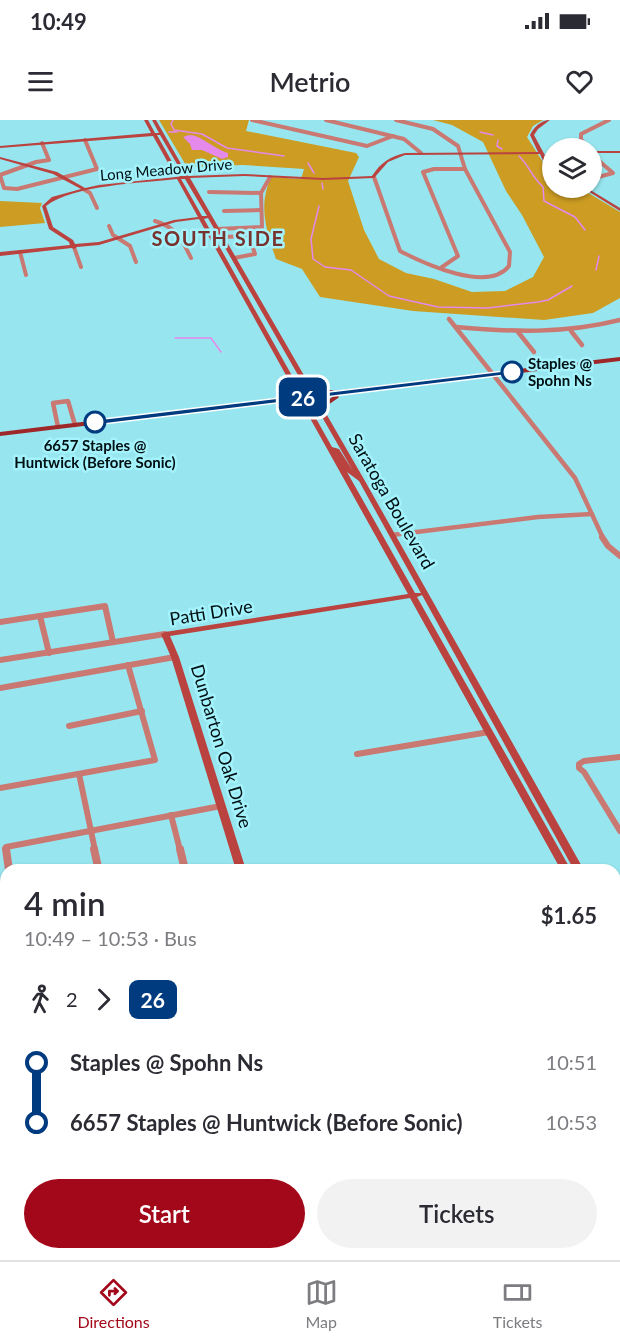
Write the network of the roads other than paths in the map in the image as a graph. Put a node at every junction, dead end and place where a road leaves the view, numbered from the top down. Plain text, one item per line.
1 (146, 120) edge
2 (154, 120) edge
3 (252, 120) edge
4 (326, 120) edge
5 (396, 120) edge
6 (548, 120) edge
7 (609, 120) edge
8 (162, 133) junction
9 (154, 134) junction
10 (393, 136) junction
11 (581, 138) edge
12 (85, 140) junction
13 (42, 143) junction
14 (0, 147) edge
15 (620, 152) edge
16 (421, 153) junction
17 (460, 153) junction
18 (540, 153) junction
19 (602, 153) edge
20 (542, 155) edge
21 (0, 158) edge
22 (602, 163) edge
23 (27, 166) junction
24 (465, 169) junction
25 (62, 176) junction
26 (602, 176) edge
27 (187, 177) junction
28 (270, 177) junction
29 (374, 177) junction
30 (178, 178) junction
31 (85, 190) junction
32 (209, 192) dead end
33 (261, 193) junction
34 (601, 198) edge
35 (97, 208) dead end
36 (261, 210) junction
37 (620, 210) edge
38 (224, 211) dead end
39 (210, 216) junction
40 (201, 217) junction
41 (156, 221) dead end
42 (167, 224) junction
43 (109, 226) dead end
44 (217, 229) junction
45 (222, 237) junction
46 (119, 238) junction
47 (216, 245) junction
48 (74, 247) junction
49 (20, 252) junction
50 (0, 254) edge
51 (191, 258) dead end
52 (234, 258) junction
53 (136, 262) dead end
54 (81, 267) dead end
55 (442, 267) junction
56 (26, 275) dead end
57 (233, 275) junction
58 (251, 288) junction
59 (242, 291) junction
60 (260, 304) junction
61 (449, 319) dead end
62 (620, 320) edge
63 (259, 322) junction
64 (612, 322) junction
65 (620, 326) edge
66 (456, 327) junction
67 (571, 331) junction
68 (518, 332) junction
69 (279, 336) junction
70 (268, 338) junction
71 (582, 345) dead end
72 (534, 352) dead end
73 (290, 357) junction
74 (620, 359) edge
75 (495, 374) junction
76 (304, 381) junction
77 (295, 386) junction
78 (340, 394) junction
79 (314, 398) junction
80 (302, 399) junction
81 (277, 403) junction
82 (321, 411) junction
83 (132, 418) junction
84 (312, 418) junction
85 (121, 423) junction
86 (75, 425) junction
87 (58, 427) junction
88 (1, 437) edge
89 (329, 448) junction
90 (362, 481) junction
91 (592, 514) junction
92 (368, 518) junction
93 (392, 536) junction
94 (620, 556) edge
95 (426, 594) junction
96 (413, 596) junction
97 (40, 616) junction
98 (0, 622) edge
99 (165, 634) junction
100 (113, 642) junction
101 (49, 653) junction
102 (175, 657) junction
103 (0, 660) edge
104 (128, 666) junction
105 (0, 688) edge
106 (142, 711) junction
107 (69, 726) dead end
108 (489, 732) junction
109 (357, 754) dead end
110 (515, 757) junction
111 (620, 757) edge
112 (79, 774) junction
113 (0, 788) edge
114 (221, 806) junction
115 (171, 815) junction
116 (89, 831) junction
117 (620, 831) edge
118 (8, 864) edge
119 (97, 864) edge
120 (183, 864) edge
121 (240, 864) edge
122 (563, 864) edge
123 (576, 864) edge

1 - 9 main road, Saratoga Boulevard
2 - 8 main road, Saratoga Boulevard
3 - 10 street
4 - 10 street
5 - 17 street
6 - 18 main road
7 - 11 street
8 - 9 main road
8 - 27 main road, Saratoga Boulevard
9 - 12 main road
9 - 30 main road, Saratoga Boulevard
10 - 16 street
12 - 13 main road
12 - 25 street
13 - 14 main road
13 - 23 street
15 - 19 main road
16 - 17 main road
16 - 29 main road
17 - 18 main road
17 - 24 street
18 - 20 main road
21 - 23 main road
22 - 26 street
23 - 25 main road
23 - 25 street
24 - 55 street
24 - 55 street
25 - 31 main road
27 - 28 main road, Long Meadow Drive
27 - 30 main road, Long Meadow Drive
27 - 39 main road, Saratoga Boulevard
28 - 29 main road, Long Meadow Drive
28 - 33 street
29 - 55 street
30 - 31 main road, Long Meadow Drive
30 - 40 main road, Saratoga Boulevard
31 - 35 street
31 - 48 main road, Long Meadow Drive
32 - 33 street
33 - 36 street
34 - 37 main road
36 - 38 street
36 - 44 street
39 - 40 main road
39 - 44 main road, Saratoga Boulevard
40 - 42 main road
40 - 47 main road, Saratoga Boulevard
41 - 42 street
42 - 46 main road
42 - 51 street
43 - 46 street
44 - 45 main road, Saratoga Boulevard
45 - 52 main road, Saratoga Boulevard
45 - 52 street
46 - 48 main road
46 - 53 street
47 - 52 main road
47 - 57 main road, Saratoga Boulevard
48 - 49 main road
48 - 54 street
49 - 50 main road
49 - 56 street
52 - 58 main road, Saratoga Boulevard
57 - 58 main road
57 - 59 main road, Saratoga Boulevard
58 - 60 main road, Saratoga Boulevard
59 - 60 main road
59 - 63 main road, Saratoga Boulevard
60 - 69 main road, Saratoga Boulevard
61 - 66 street
62 - 64 street
63 - 69 main road
63 - 70 main road, Saratoga Boulevard
64 - 65 street
64 - 67 street
66 - 68 street
66 - 75 street
67 - 68 street
67 - 71 street
68 - 72 street
69 - 73 main road, Saratoga Boulevard
70 - 73 main road
70 - 77 main road, Saratoga Boulevard
73 - 76 main road, Saratoga Boulevard
74 - 75 main road
75 - 78 main road
75 - 91 street
76 - 78 main road
76 - 79 main road, Saratoga Boulevard
77 - 80 main road, Saratoga Boulevard
77 - 81 main road
78 - 79 main road
78 - 82 main road
79 - 80 main road
79 - 82 main road, Saratoga Boulevard
80 - 81 main road
80 - 84 main road, Saratoga Boulevard
81 - 83 main road
81 - 84 main road
81 - 85 main road
82 - 90 main road, Saratoga Boulevard
83 - 85 main road
83 - 86 main road
84 - 89 main road, Saratoga Boulevard
85 - 88 main road
86 - 87 main road
86 - 87 street
87 - 88 main road
89 - 90 main road
89 - 92 main road, Saratoga Boulevard
90 - 93 main road, Saratoga Boulevard
91 - 93 street
91 - 94 street
92 - 93 main road
92 - 96 main road, Saratoga Boulevard
93 - 95 main road, Saratoga Boulevard
95 - 96 main road, Patti Drive
95 - 110 main road, Saratoga Boulevard
96 - 99 main road, Patti Drive
96 - 108 main road, Saratoga Boulevard
97 - 98 street
97 - 100 street
97 - 101 street
99 - 100 street, Patti Drive
99 - 102 main road, Dunbarton Oak Drive
100 - 101 street, Patti Drive
101 - 103 street, Patti Drive
102 - 104 street
102 - 114 main road, Dunbarton Oak Drive
104 - 105 street
104 - 106 street
106 - 107 street
106 - 112 street
108 - 109 street
108 - 110 main road
108 - 122 main road, Saratoga Boulevard
110 - 123 main road, Saratoga Boulevard
111 - 117 street
112 - 113 street
112 - 116 street
114 - 115 street
114 - 121 main road, Dunbarton Oak Drive
115 - 116 street
115 - 120 street
116 - 118 street
116 - 119 street

